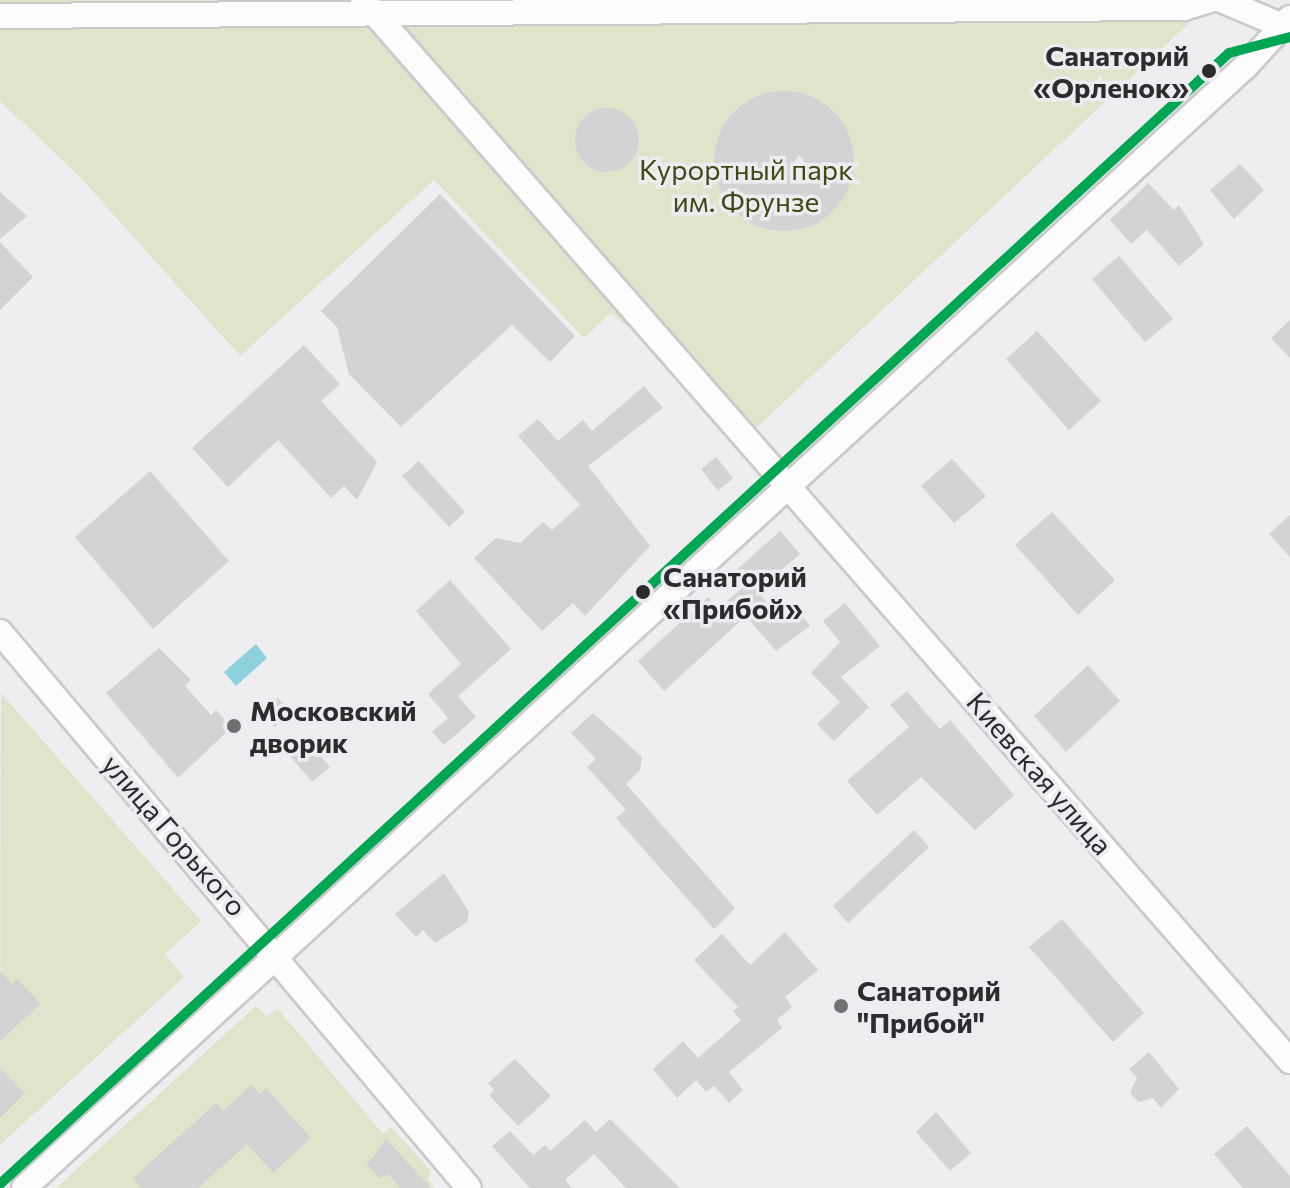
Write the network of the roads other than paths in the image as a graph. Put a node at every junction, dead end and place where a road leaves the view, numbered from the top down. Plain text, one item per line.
1 (1210, 0) edge
2 (1221, 0) edge
3 (1264, 0) edge
4 (369, 7) edge
5 (0, 16) edge
6 (1288, 25) edge
7 (790, 485) junction
8 (0, 632) edge
9 (275, 957) junction
10 (1290, 1061) edge
11 (24, 1188) edge
12 (469, 1188) edge

1 - 4 street
2 - 6 street
3 - 6 street
4 - 5 street
4 - 7 street, Киевская улица
6 - 7 street
7 - 9 street
7 - 10 street, Киевская улица
8 - 9 street, улица Горького
9 - 11 street
9 - 12 street, улица Горького

